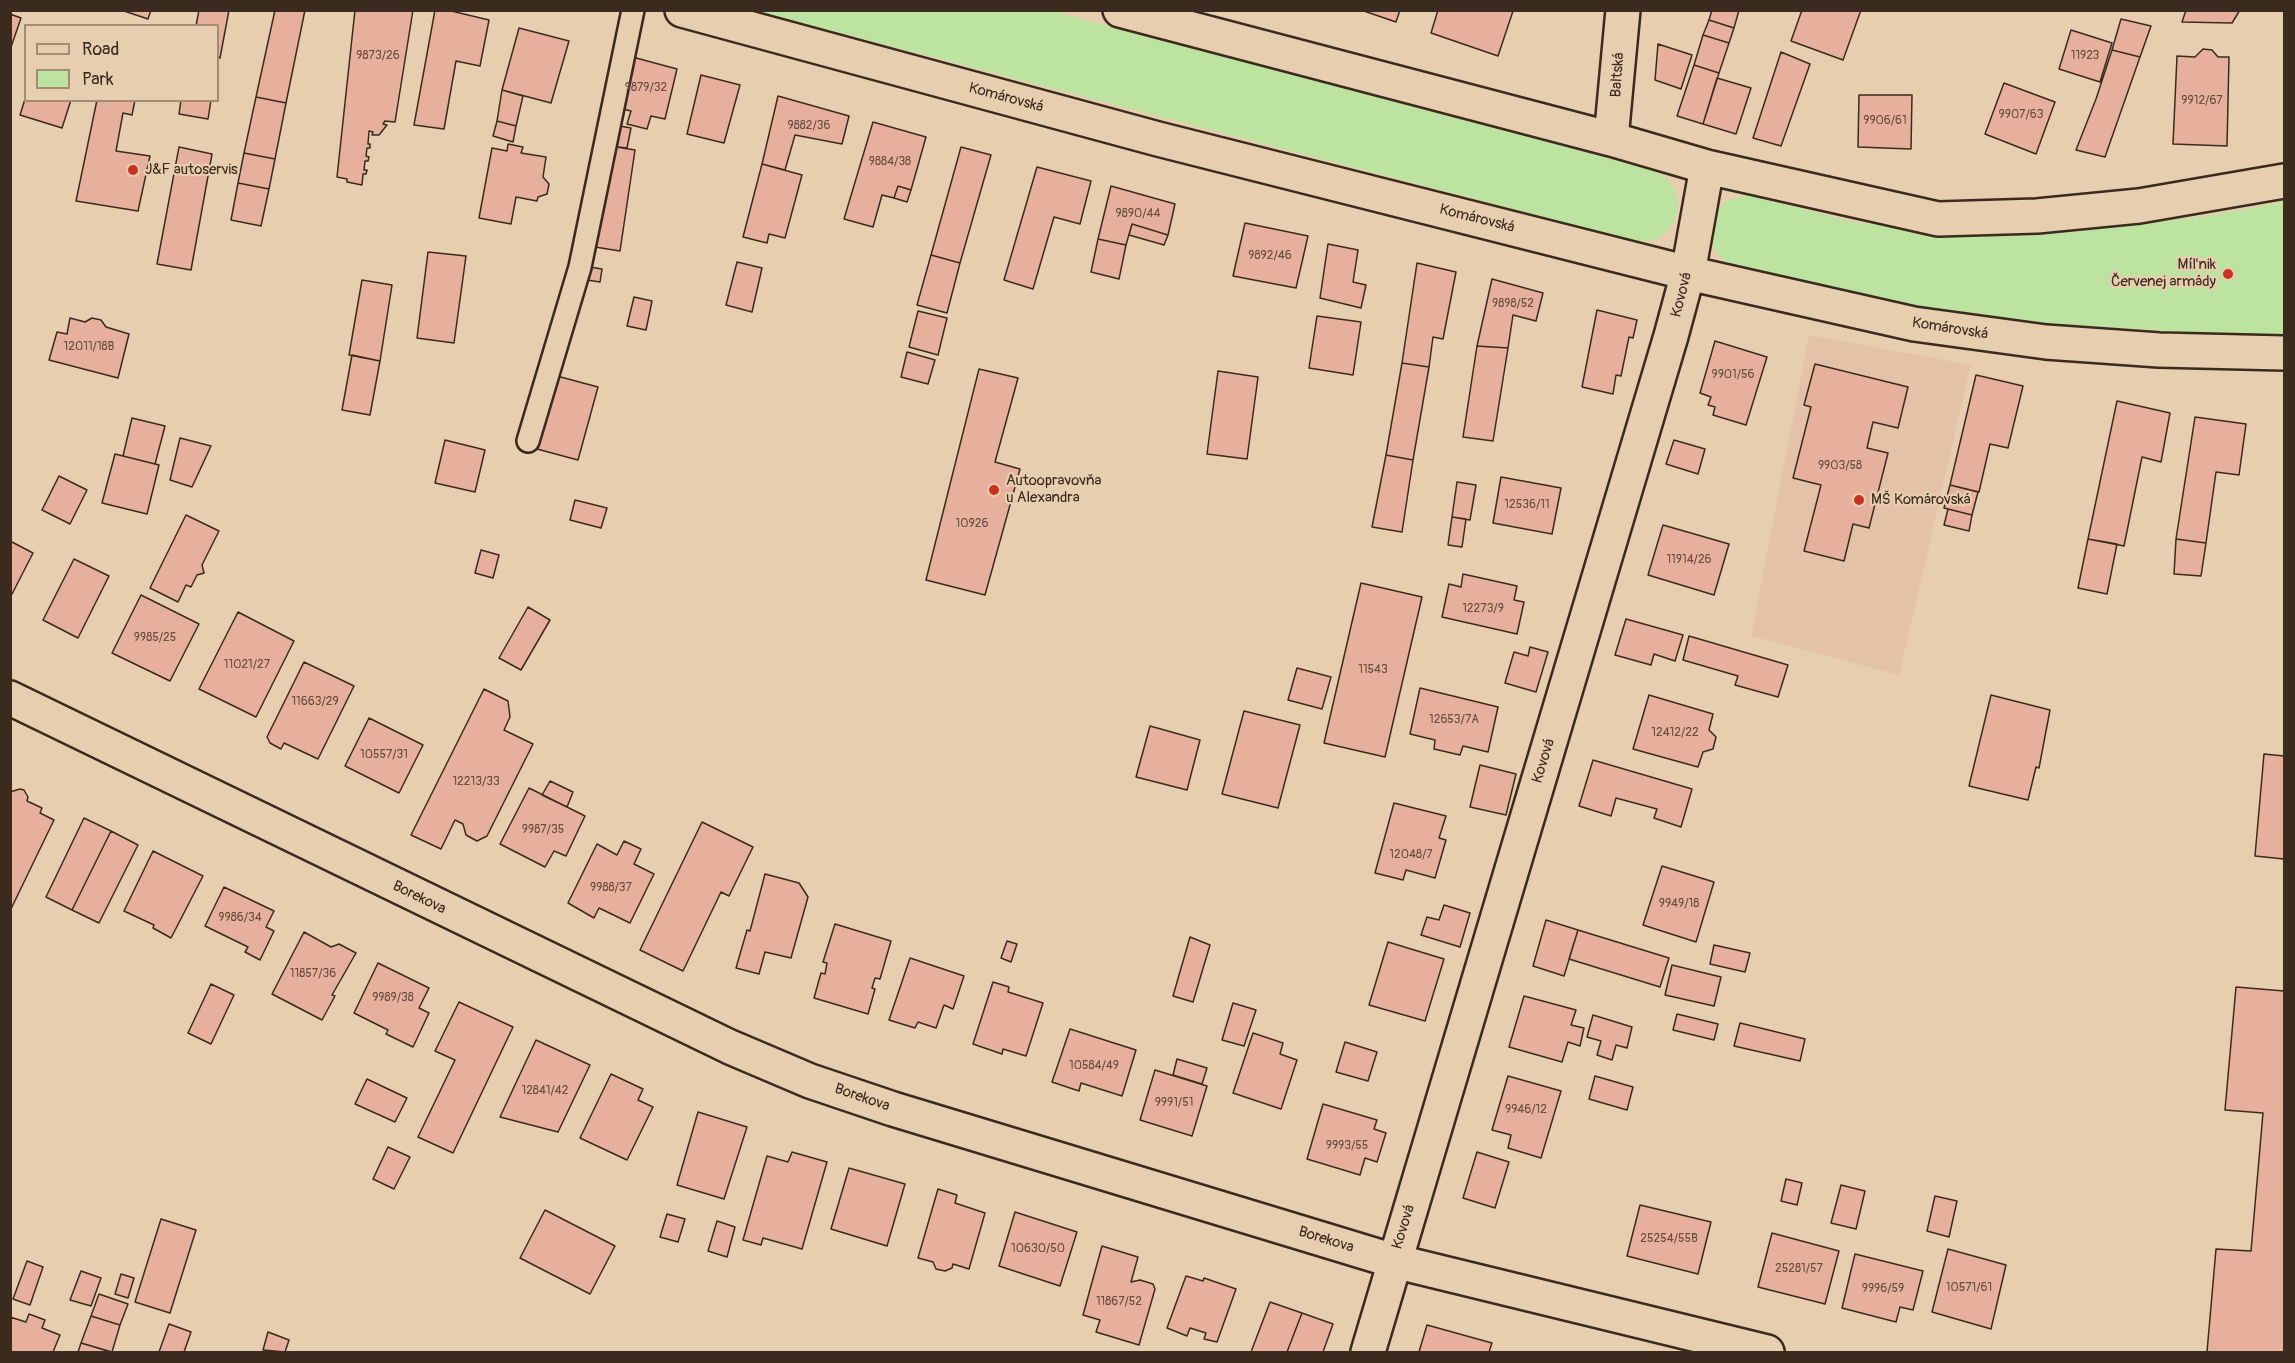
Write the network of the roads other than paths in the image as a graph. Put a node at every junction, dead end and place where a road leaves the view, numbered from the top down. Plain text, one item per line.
1 (633, 10) edge
2 (682, 10) edge
3 (1120, 10) edge
4 (1623, 10) edge
5 (1611, 139) junction
6 (1707, 167) junction
7 (2284, 182) edge
8 (1688, 273) junction
9 (2284, 353) edge
10 (528, 441) dead end
11 (10, 698) edge
12 (1394, 1261) junction
13 (1368, 1353) edge
14 (1767, 1353) edge

1 - 10 lane
2 - 8 street, Komárovská
3 - 5 street
4 - 5 street, Baltská
5 - 6 street
6 - 7 street
6 - 8 street, Kovová
8 - 9 street, Komárovská
8 - 12 street, Kovová
11 - 12 street, Borekova
12 - 13 street, Kovová
12 - 14 street, Borekova

